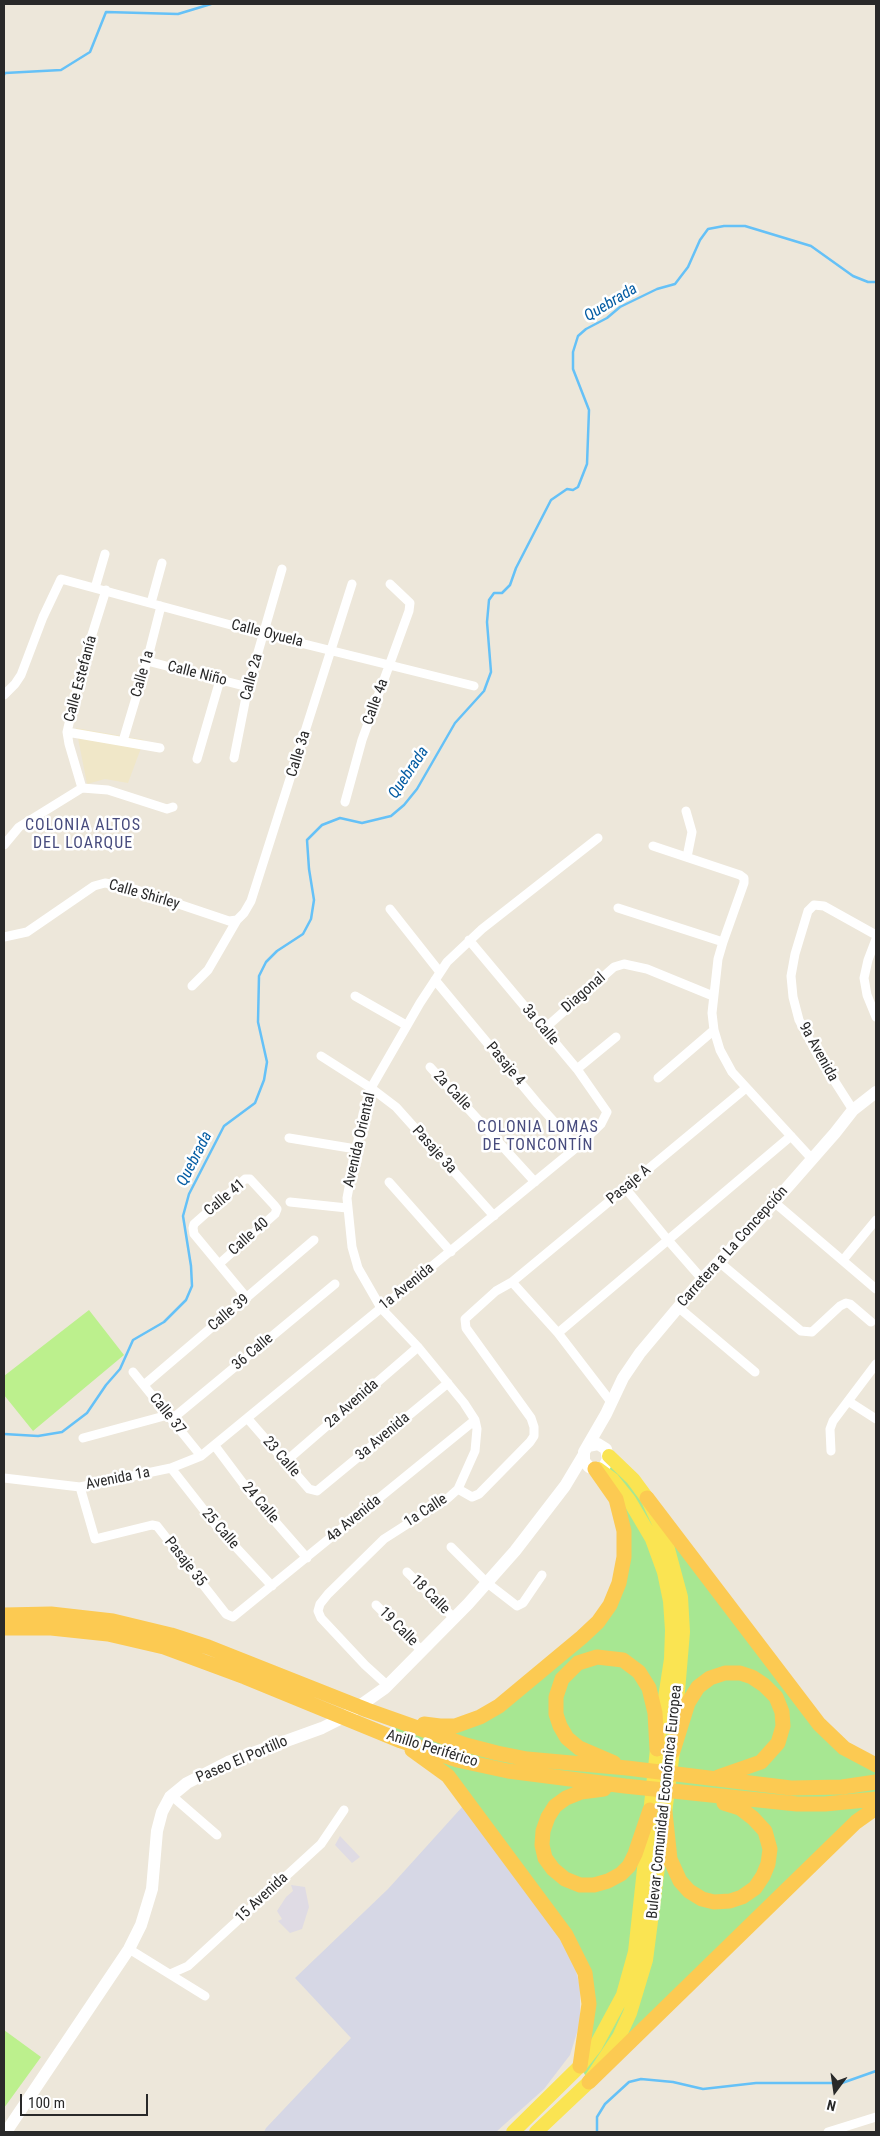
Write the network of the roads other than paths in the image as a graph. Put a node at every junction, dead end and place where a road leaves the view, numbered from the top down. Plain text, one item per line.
1 (105, 554) dead end
2 (162, 563) dead end
3 (282, 569) dead end
4 (352, 584) dead end
5 (390, 584) dead end
6 (95, 588) junction
7 (106, 590) junction
8 (151, 604) junction
9 (161, 606) junction
10 (264, 634) junction
11 (331, 649) junction
12 (147, 661) junction
13 (390, 664) junction
14 (220, 680) junction
15 (474, 686) dead end
16 (248, 687) junction
17 (4, 695) edge
18 (67, 732) junction
19 (123, 741) junction
20 (160, 748) dead end
21 (234, 758) dead end
22 (197, 759) dead end
23 (82, 788) junction
24 (345, 802) dead end
25 (173, 808) dead end
26 (686, 811) dead end
27 (598, 838) dead end
28 (4, 845) edge
29 (653, 846) dead end
30 (687, 857) junction
31 (618, 908) dead end
32 (390, 909) dead end
33 (237, 920) junction
34 (876, 935) edge
35 (4, 937) edge
36 (876, 939) edge
37 (470, 940) junction
38 (722, 942) junction
39 (437, 976) junction
40 (192, 986) dead end
41 (355, 996) dead end
42 (714, 996) junction
43 (876, 1017) edge
44 (406, 1025) junction
45 (543, 1030) junction
46 (714, 1030) junction
47 (616, 1037) dead end
48 (321, 1056) dead end
49 (430, 1067) dead end
50 (577, 1069) junction
51 (658, 1078) dead end
52 (371, 1088) junction
53 (746, 1088) junction
54 (876, 1092) edge
55 (853, 1110) junction
56 (607, 1112) joint
57 (791, 1136) junction
58 (289, 1138) dead end
59 (577, 1147) junction
60 (356, 1149) junction
61 (812, 1159) junction
62 (389, 1182) dead end
63 (535, 1182) junction
64 (626, 1189) junction
65 (290, 1202) dead end
66 (774, 1202) junction
67 (348, 1208) junction
68 (276, 1209) joint
69 (494, 1216) junction
70 (876, 1220) edge
71 (667, 1239) junction
72 (314, 1240) dead end
73 (450, 1252) junction
74 (843, 1260) junction
75 (718, 1262) junction
76 (219, 1264) junction
77 (702, 1279) junction
78 (512, 1282) junction
79 (335, 1284) dead end
80 (876, 1289) edge
81 (247, 1298) junction
82 (678, 1307) junction
83 (381, 1308) junction
84 (871, 1322) dead end
85 (558, 1333) junction
86 (418, 1347) junction
87 (876, 1364) edge
88 (133, 1372) dead end
89 (755, 1372) dead end
90 (448, 1383) junction
91 (144, 1385) junction
92 (611, 1402) junction
93 (848, 1402) junction
94 (606, 1414) junction
95 (170, 1417) junction
96 (248, 1419) junction
97 (876, 1419) edge
98 (475, 1420) junction
99 (83, 1438) dead end
100 (215, 1446) junction
101 (831, 1450) dead end
102 (586, 1451) junction
103 (607, 1452) junction
104 (201, 1456) junction
105 (285, 1462) junction
106 (171, 1468) junction
107 (595, 1469) junction
108 (4, 1478) edge
109 (564, 1486) junction
110 (80, 1487) junction
111 (458, 1489) junction
112 (317, 1491) joint
113 (647, 1498) junction
114 (452, 1547) dead end
115 (307, 1558) junction
116 (407, 1572) dead end
117 (542, 1575) dead end
118 (486, 1582) junction
119 (272, 1586) junction
120 (376, 1605) dead end
121 (4, 1615) edge
122 (233, 1617) joint
123 (454, 1618) junction
124 (4, 1628) edge
125 (421, 1650) junction
126 (387, 1685) junction
127 (390, 1718) junction
128 (401, 1741) junction
129 (657, 1749) junction
130 (673, 1751) junction
131 (876, 1765) edge
132 (634, 1769) junction
133 (714, 1779) junction
134 (876, 1782) edge
135 (631, 1787) junction
136 (697, 1794) junction
137 (172, 1796) junction
138 (876, 1799) edge
139 (876, 1808) edge
140 (344, 1810) dead end
141 (650, 1810) junction
142 (665, 1812) junction
143 (217, 1835) dead end
144 (129, 1949) junction
145 (170, 1974) junction
146 (205, 1996) dead end
147 (580, 2066) junction
148 (589, 2082) junction
149 (876, 2117) edge
150 (6, 2132) edge
151 (513, 2132) edge
152 (536, 2132) edge
153 (828, 2132) edge

1 - 6 street
2 - 8 street
3 - 10 street, Calle 2a
4 - 11 street, Calle 3a
5 - 13 street, Calle 4a
6 - 7 street, Calle Oyuela
6 - 17 street, Calle Oyuela
7 - 8 street, Calle Oyuela
7 - 18 street, Calle Estefanía
8 - 9 street, Calle Oyuela
9 - 10 street, Calle Oyuela
9 - 12 street, Calle 1a
10 - 11 street, Calle Oyuela
10 - 16 street, Calle 2a
11 - 13 street, Calle Oyuela
11 - 33 street, Calle 3a
12 - 14 street, Calle Niño
12 - 19 street, Calle 1a
13 - 15 street, Calle Oyuela
13 - 24 street, Calle 4a
14 - 16 street, Calle Niño
14 - 22 street
16 - 21 street, Calle 2a
18 - 19 street
18 - 23 street, Calle Estefanía
19 - 20 street
23 - 25 street
23 - 28 street
26 - 30 street
27 - 37 street, Avenida Oriental
29 - 30 street
30 - 38 street
31 - 38 street
32 - 39 street, Pasaje 4
33 - 35 street, Calle Shirley
33 - 40 street, Calle 3a
34 - 55 street, 9a Avenida
36 - 43 street
37 - 39 street, Avenida Oriental
37 - 45 street, 3a Calle
38 - 42 street
39 - 44 street, Avenida Oriental
39 - 59 street, Pasaje 4
41 - 44 street
42 - 45 street, Diagonal
42 - 46 street
44 - 52 street, Avenida Oriental
45 - 50 street, 3a Calle
46 - 51 street
46 - 53 street
47 - 50 street
48 - 52 street, Pasaje 3a
49 - 63 street, 2a Calle
50 - 56 street, 3a Calle
52 - 60 street, Avenida Oriental
52 - 69 street, Pasaje 3a
53 - 57 street
53 - 64 street, Pasaje A
54 - 55 main road, Carretera a La Concepción
55 - 61 main road, Carretera a La Concepción
56 - 59 street, 1a Avenida
57 - 61 street
57 - 71 street
58 - 60 street
59 - 63 street, 1a Avenida
60 - 67 street, Avenida Oriental
61 - 66 main road, Carretera a La Concepción
62 - 73 street
63 - 69 street, 1a Avenida
64 - 71 street
64 - 78 street, Pasaje A
65 - 67 street
66 - 74 street
66 - 75 main road, Carretera a La Concepción
67 - 83 street, Avenida Oriental
68 - 76 street, Calle 40
68 - 76 street, Calle 41
69 - 73 street, 1a Avenida
70 - 74 street
71 - 77 street
71 - 85 street
72 - 81 street, Calle 39
73 - 83 street, 1a Avenida
74 - 80 street
75 - 77 main road, Carretera a La Concepción
75 - 84 street
76 - 81 street, Calle 41
77 - 82 main road, Carretera a La Concepción
78 - 85 street
78 - 111 street, 1a Calle
79 - 95 street, 36 Calle
81 - 91 street, Calle 39
82 - 89 street
82 - 92 main road, Carretera a La Concepción
83 - 86 street, Avenida Oriental
83 - 96 street, 1a Avenida
85 - 92 street
86 - 90 street, Avenida Oriental
86 - 105 street, 2a Avenida
87 - 93 street
88 - 91 street, Calle 37
90 - 98 street, Avenida Oriental
90 - 112 street, 3a Avenida
91 - 95 street, Calle 37
92 - 94 main road, Carretera a La Concepción
93 - 97 street
93 - 101 street
94 - 102 main road, Carretera a La Concepción
94 - 103 main road, Carretera a La Concepción
95 - 99 street
95 - 104 street, Calle 37
96 - 100 street, 1a Avenida
96 - 105 street, 23 Calle
98 - 111 street
98 - 115 street, 4a Avenida
100 - 104 street, 1a Avenida
100 - 115 street, 24 Calle
102 - 103 main road
102 - 107 main road
102 - 109 main road, Paseo El Portillo
103 - 107 main road
103 - 113 main road, Bulevar Comunidad Económica Europea
104 - 106 street, Avenida 1a
105 - 112 street, 23 Calle
106 - 110 street, Avenida 1a
106 - 119 street, 25 Calle
107 - 109 main road, Paseo El Portillo
107 - 127 highway
107 - 129 main road, Bulevar Comunidad Económica Europea
108 - 110 street, Avenida 1a
109 - 118 main road, Paseo El Portillo
110 - 122 street, Pasaje 35
111 - 126 street, 1a Calle
113 - 130 main road, Bulevar Comunidad Económica Europea
113 - 131 highway
114 - 118 street
115 - 119 street, 4a Avenida
116 - 123 street, 18 Calle
117 - 118 street
118 - 123 main road, Paseo El Portillo
119 - 122 street, 4a Avenida
120 - 125 street, 19 Calle
121 - 127 highway, Anillo Periférico
123 - 125 main road, Paseo El Portillo
124 - 128 highway, Anillo Periférico
125 - 126 main road, Paseo El Portillo
126 - 137 main road, Paseo El Portillo
127 - 132 highway, Anillo Periférico
128 - 135 highway, Anillo Periférico
128 - 147 highway
129 - 132 highway
129 - 141 main road, Bulevar Comunidad Económica Europea
130 - 133 highway
130 - 142 main road, Bulevar Comunidad Económica Europea
132 - 133 highway, Anillo Periférico
133 - 134 highway, Anillo Periférico
135 - 136 highway, Anillo Periférico
135 - 141 highway
136 - 138 highway, Anillo Periférico
136 - 142 highway
137 - 143 street
137 - 144 main road, Paseo El Portillo
139 - 148 highway
140 - 145 street, 15 Avenida
141 - 147 main road, Bulevar Comunidad Económica Europea
142 - 148 main road, Bulevar Comunidad Económica Europea
144 - 145 street
144 - 150 main road, Paseo El Portillo
145 - 146 street
147 - 151 main road, Bulevar Comunidad Económica Europea
148 - 152 main road, Bulevar Comunidad Económica Europea
149 - 153 street

